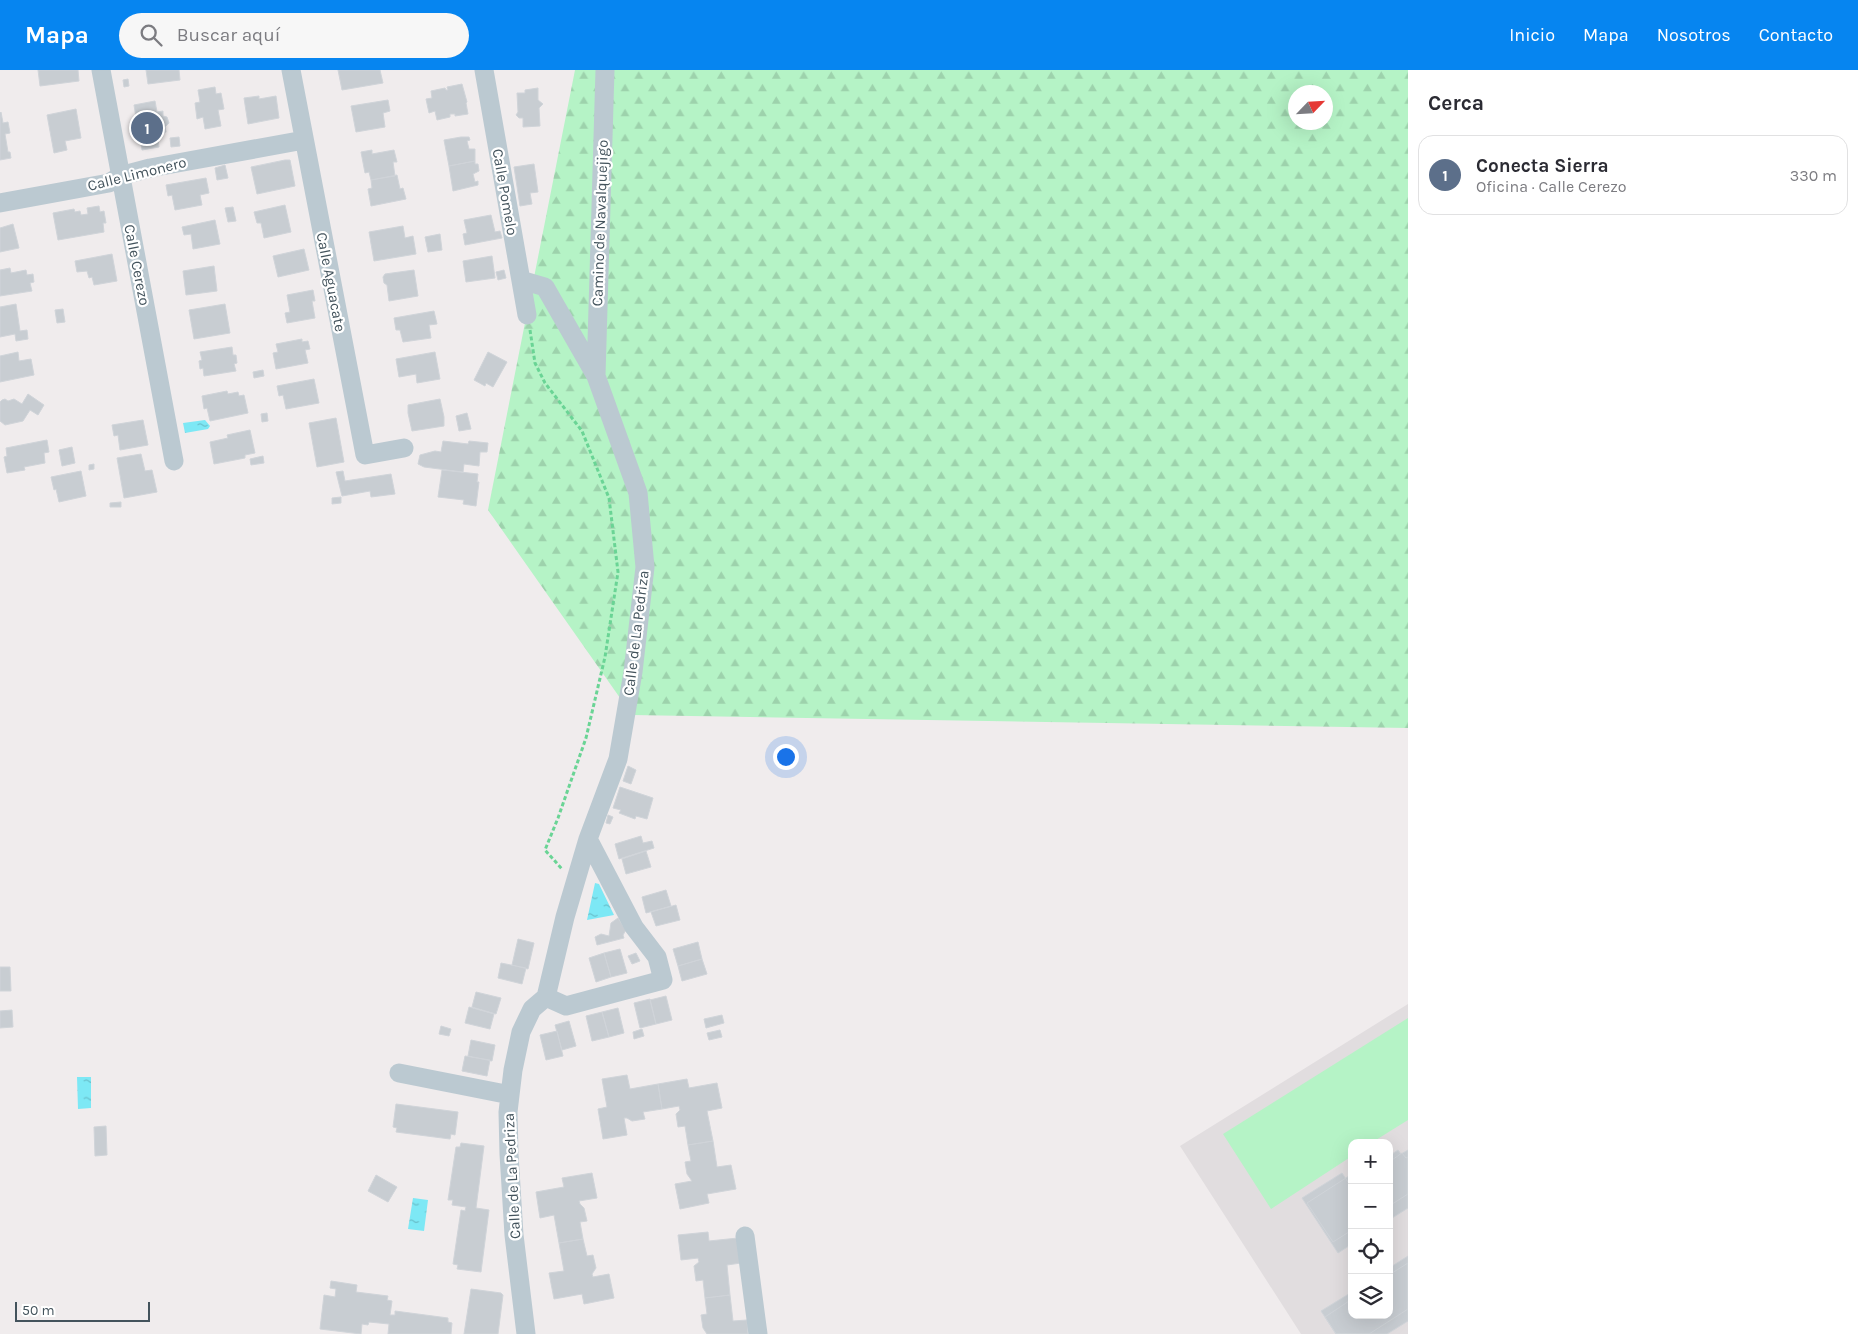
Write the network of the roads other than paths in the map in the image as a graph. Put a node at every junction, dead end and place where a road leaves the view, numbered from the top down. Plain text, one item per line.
1 (101, 70) edge
2 (291, 70) edge
3 (484, 70) edge
4 (605, 70) edge
5 (304, 140) junction
6 (120, 176) junction
7 (0, 203) edge
8 (521, 280) junction
9 (527, 315) road end
10 (596, 376) junction
11 (404, 448) dead end
12 (174, 461) dead end
13 (588, 838) junction
14 (546, 997) junction
15 (399, 1073) dead end
16 (510, 1095) junction
17 (745, 1236) dead end
18 (526, 1334) edge
19 (758, 1334) edge

1 - 6 street, Calle Cerezo
2 - 5 street, Calle Aguacate
3 - 8 street, Calle Pomelo
4 - 10 street, Camino de Navalquejigo
5 - 6 street, Calle Limonero
5 - 11 street, Calle Aguacate
6 - 7 street, Calle Limonero
6 - 12 street, Calle Cerezo
8 - 9 street, Calle Pomelo
8 - 10 street, Calle de La Pedriza
10 - 13 street, Calle de La Pedriza
13 - 14 street, Calle de La Pedriza
13 - 14 street
14 - 16 street, Calle de La Pedriza
15 - 16 street
16 - 18 street, Calle de La Pedriza
17 - 19 street

